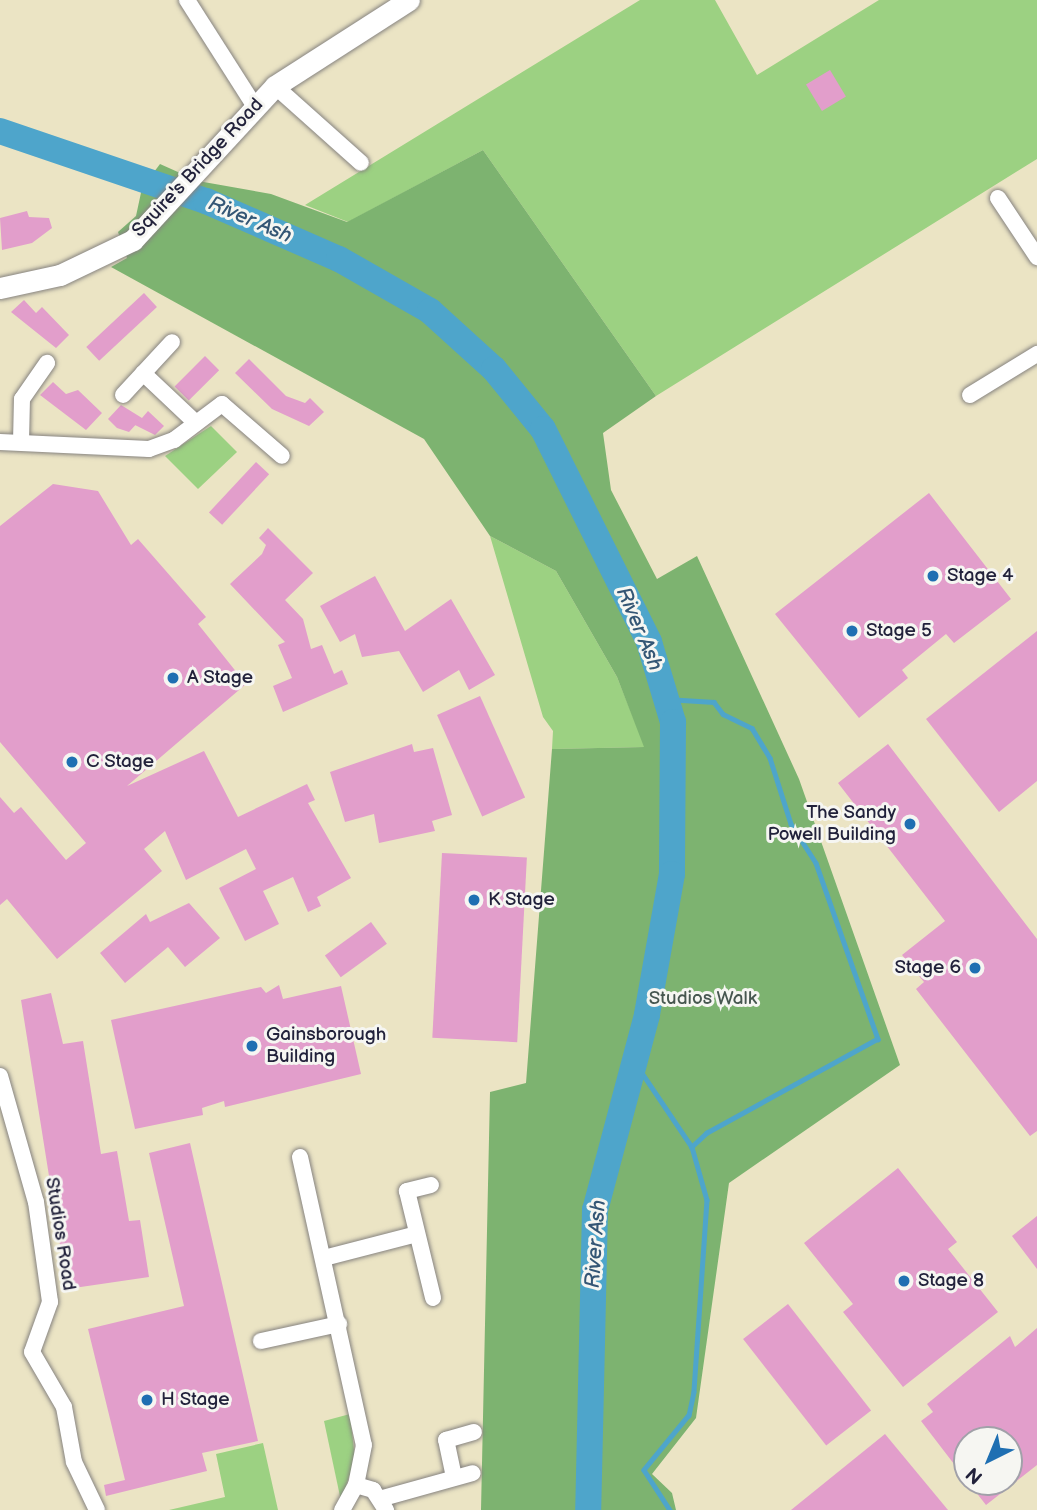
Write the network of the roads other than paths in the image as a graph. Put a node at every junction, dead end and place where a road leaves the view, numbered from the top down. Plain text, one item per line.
1 (187, 0) edge
2 (409, 0) edge
3 (275, 86) junction
4 (254, 105) junction
5 (361, 163) dead end
6 (998, 198) dead end
7 (1037, 257) edge
8 (0, 288) edge
9 (172, 342) dead end
10 (1037, 354) edge
11 (47, 363) dead end
12 (143, 373) junction
13 (123, 395) dead end
14 (970, 395) dead end
15 (196, 423) junction
16 (0, 442) edge
17 (21, 442) junction
18 (282, 456) dead end
19 (0, 1076) edge
20 (300, 1157) dead end
21 (431, 1185) dead end
22 (418, 1234) junction
23 (324, 1258) junction
24 (433, 1298) dead end
25 (339, 1324) junction
26 (261, 1341) dead end
27 (474, 1432) dead end
28 (473, 1473) dead end
29 (454, 1477) junction
30 (356, 1485) junction
31 (384, 1504) edge
32 (97, 1510) edge
33 (342, 1510) edge

1 - 4 street
2 - 3 street, Squire's Bridge Road
3 - 4 street, Squire's Bridge Road
3 - 5 street, Squire's Bridge Road
4 - 8 street, Squire's Bridge Road
6 - 7 street
9 - 12 street
10 - 14 street
11 - 17 street
12 - 13 street
12 - 15 street
15 - 17 street
15 - 18 street
16 - 17 street
19 - 32 street, Studios Road
20 - 23 street
21 - 22 street
22 - 23 street
22 - 24 street
23 - 25 street
25 - 26 street
25 - 30 street
27 - 29 street
28 - 29 street
29 - 31 street
30 - 31 street
30 - 33 street

